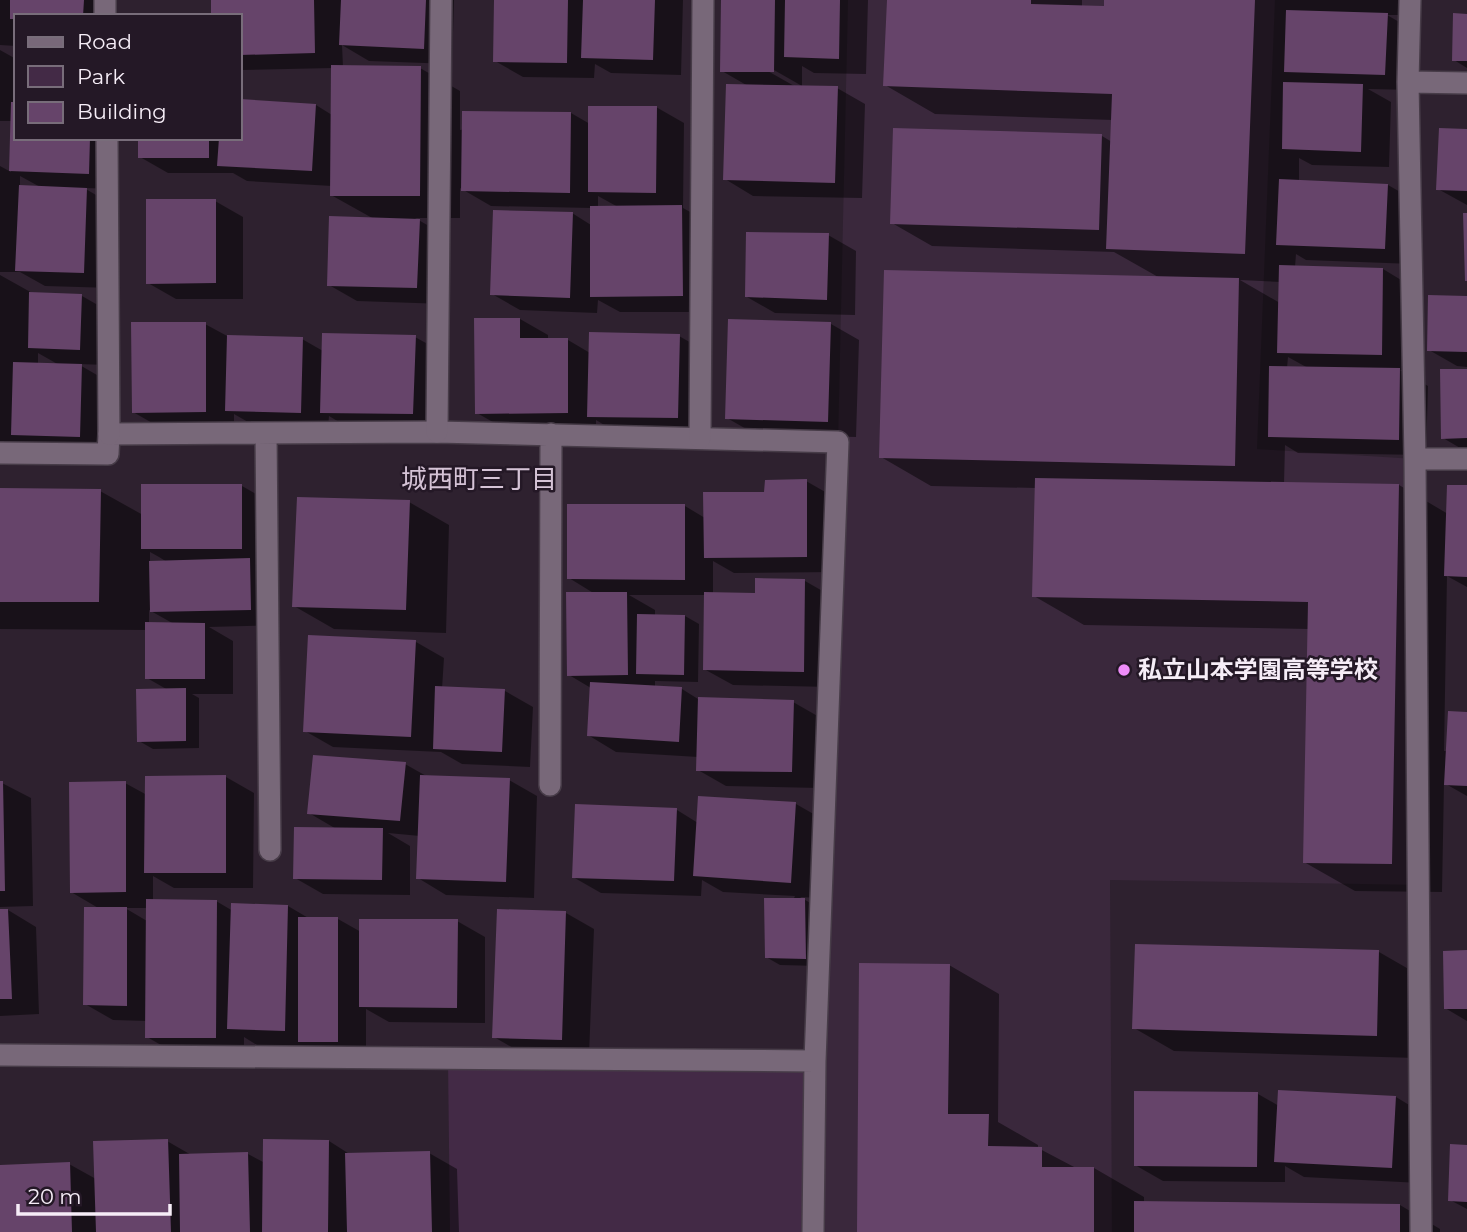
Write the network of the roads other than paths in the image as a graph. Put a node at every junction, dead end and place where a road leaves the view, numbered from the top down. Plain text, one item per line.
1 (441, 0) edge
2 (703, 0) edge
3 (1410, 0) edge
4 (1408, 82) junction
5 (1467, 83) edge
6 (107, 140) edge
7 (437, 432) junction
8 (266, 433) junction
9 (109, 434) junction
10 (551, 434) junction
11 (700, 438) junction
12 (0, 453) edge
13 (1415, 459) junction
14 (1467, 459) edge
15 (550, 785) dead end
16 (270, 850) dead end
17 (0, 1055) edge
18 (815, 1061) junction
19 (813, 1232) edge
20 (1421, 1232) edge

1 - 7 street
2 - 11 street
3 - 4 street
4 - 5 street
4 - 13 street
6 - 9 street
7 - 8 street
7 - 10 street
8 - 9 street
8 - 16 street
9 - 12 street
10 - 11 street
10 - 15 street
11 - 18 street
13 - 14 street
13 - 20 street
17 - 18 street
18 - 19 street

